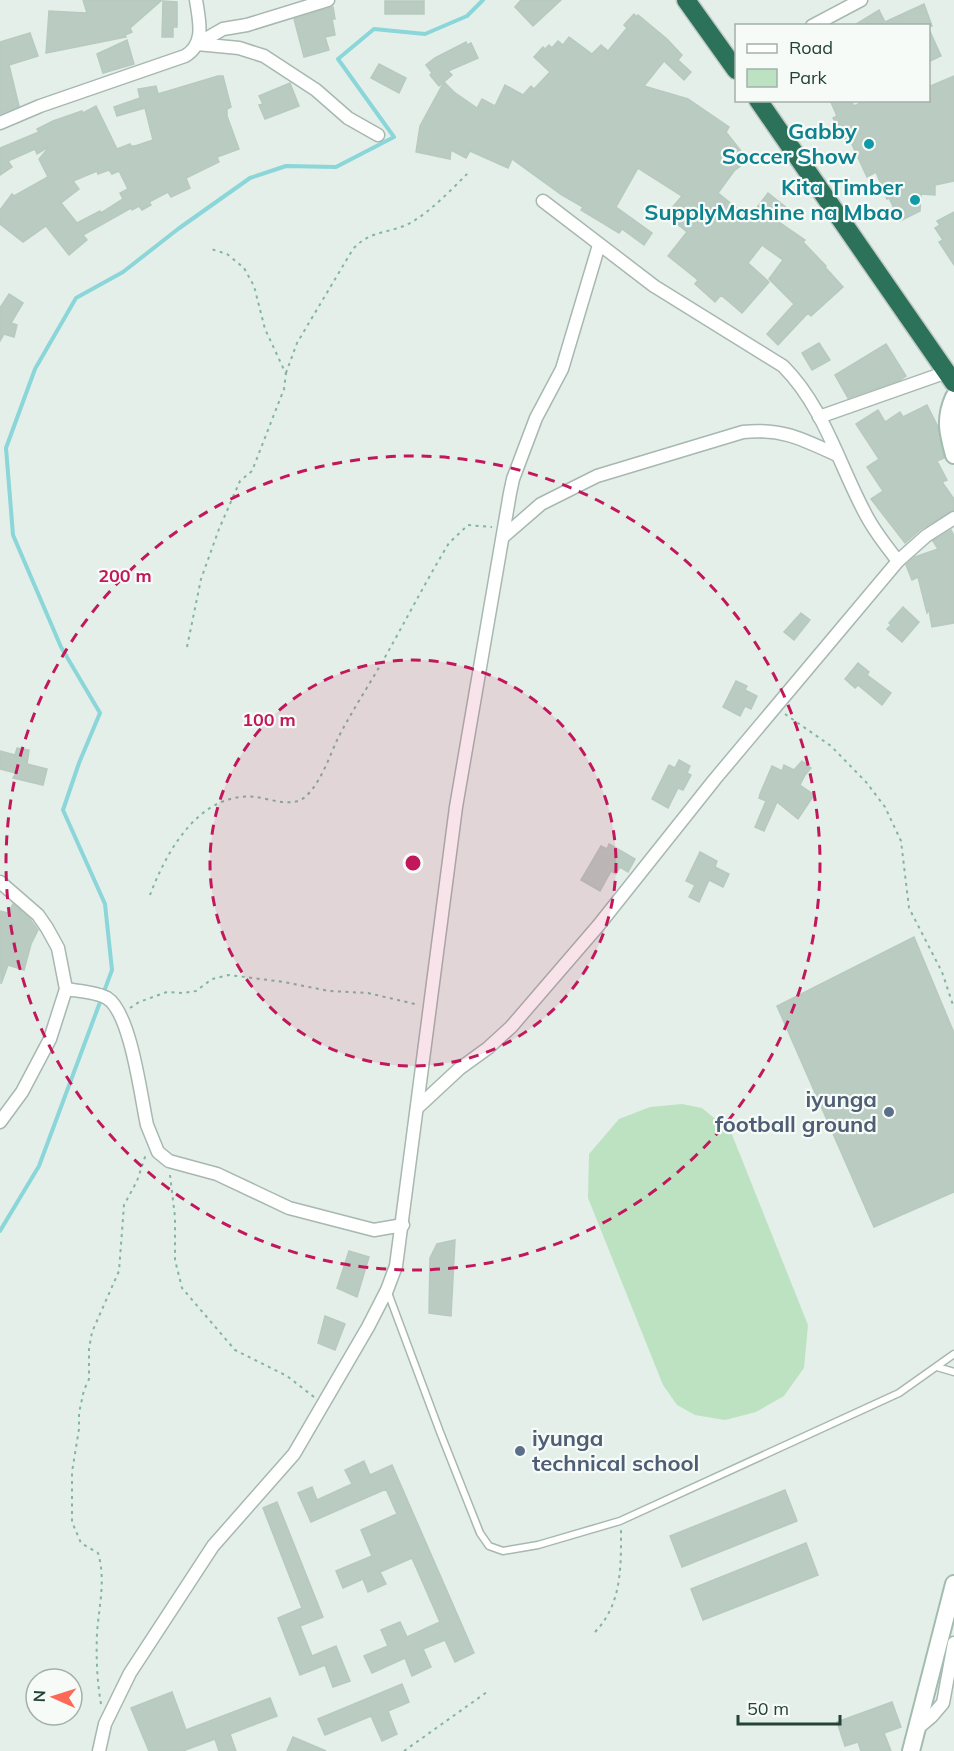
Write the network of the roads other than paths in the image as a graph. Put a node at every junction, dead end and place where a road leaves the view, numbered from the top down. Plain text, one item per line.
1 (196, 0) edge
2 (327, 0) edge
3 (686, 0) edge
4 (861, 0) edge
5 (816, 24) edge
6 (197, 44) junction
7 (735, 67) edge
8 (759, 102) edge
9 (0, 123) edge
10 (378, 135) dead end
11 (543, 201) dead end
12 (599, 245) junction
13 (950, 377) edge
14 (954, 398) edge
15 (819, 417) junction
16 (837, 455) junction
17 (954, 456) edge
18 (954, 518) edge
19 (503, 533) junction
20 (898, 561) junction
21 (0, 882) edge
22 (66, 989) junction
23 (417, 1108) junction
24 (0, 1122) edge
25 (403, 1225) junction
26 (387, 1290) junction
27 (954, 1354) edge
28 (937, 1367) junction
29 (954, 1372) edge
30 (954, 1584) edge
31 (954, 1643) edge
32 (918, 1728) junction
33 (99, 1751) edge
34 (911, 1751) edge

1 - 6 street
2 - 6 street
3 - 7 highway
4 - 5 street
6 - 9 street
6 - 10 street
8 - 13 highway
11 - 12 street
12 - 15 street
12 - 19 street
13 - 15 street
14 - 17 street
15 - 16 street
16 - 19 street
16 - 20 street
18 - 20 street
19 - 23 street
20 - 23 street
21 - 22 street
22 - 24 street
22 - 25 street
23 - 25 street
25 - 26 street
26 - 28 lane
26 - 33 street
27 - 28 lane
28 - 29 lane
30 - 32 street
31 - 32 street
32 - 34 street

